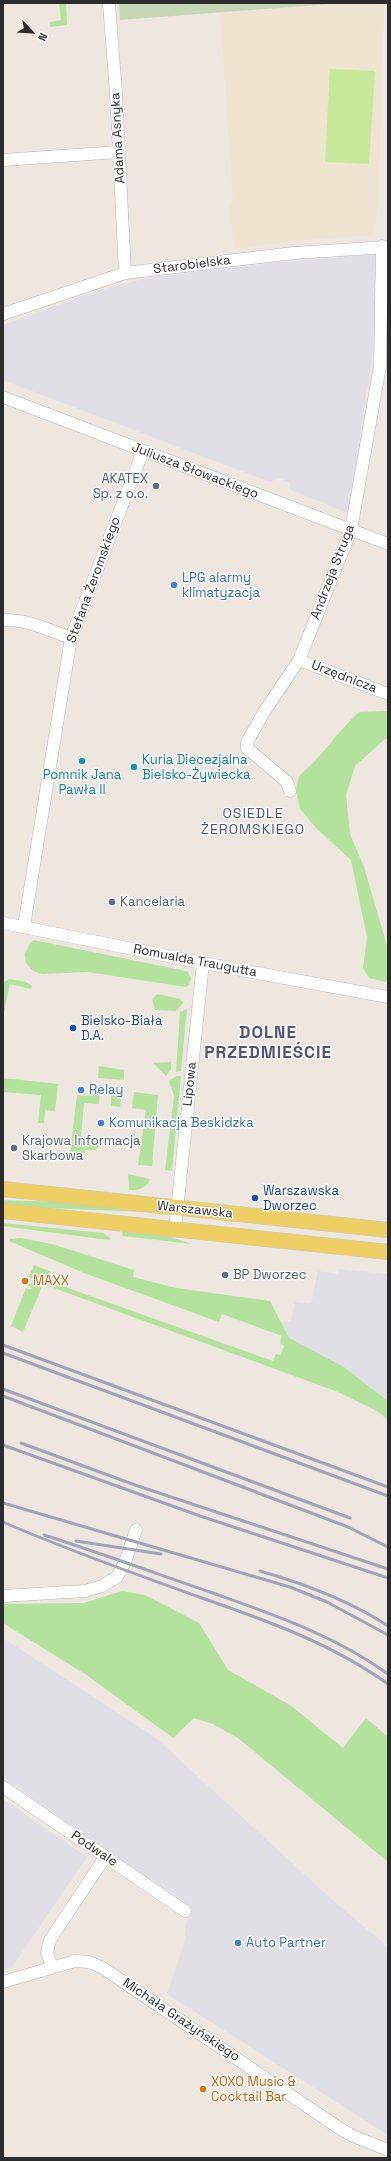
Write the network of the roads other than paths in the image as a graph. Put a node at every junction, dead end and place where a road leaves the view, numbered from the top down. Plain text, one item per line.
1 (109, 3) edge
2 (119, 152) junction
3 (3, 160) edge
4 (385, 246) edge
5 (125, 273) junction
6 (3, 314) edge
7 (3, 397) edge
8 (143, 451) junction
9 (351, 530) junction
10 (388, 544) edge
11 (3, 620) edge
12 (71, 638) junction
13 (299, 660) junction
14 (388, 694) edge
15 (290, 791) dead end
16 (3, 923) edge
17 (24, 926) junction
18 (203, 963) junction
19 (388, 997) edge
20 (3, 1189) edge
21 (178, 1208) junction
22 (3, 1211) edge
23 (175, 1229) junction
24 (388, 1230) edge
25 (388, 1252) edge
26 (136, 1530) dead end
27 (3, 1596) edge
28 (3, 1787) edge
29 (105, 1857) junction
30 (185, 1911) dead end
31 (52, 1968) junction
32 (3, 1982) edge
33 (388, 2150) edge

1 - 2 street, Adama Asnyka
2 - 3 street
2 - 5 street, Adama Asnyka
4 - 5 street, Starobielska
4 - 9 street, Andrzeja Struga
5 - 6 street, Starobielska
7 - 8 street, Juliusza Słowackiego
8 - 9 street, Juliusza Słowackiego
8 - 12 street, Stefana Żeromskiego
9 - 10 street, Juliusza Słowackiego
9 - 13 street, Andrzeja Struga
11 - 12 street
12 - 17 street, Stefana Żeromskiego
13 - 14 street, Urzędnicza
13 - 15 street, Andrzeja Struga
16 - 17 street, Romualda Traugutta
17 - 18 street, Romualda Traugutta
18 - 19 street, Romualda Traugutta
18 - 21 street, Lipowa
20 - 21 main road, Warszawska
21 - 23 street, Lipowa
21 - 24 main road, Warszawska
22 - 23 main road, Warszawska
23 - 25 main road, Warszawska
26 - 27 street
28 - 29 street, Podwale
29 - 30 street, Podwale
29 - 31 street
31 - 32 street, Michała Grażyńskiego
31 - 33 street, Michała Grażyńskiego

